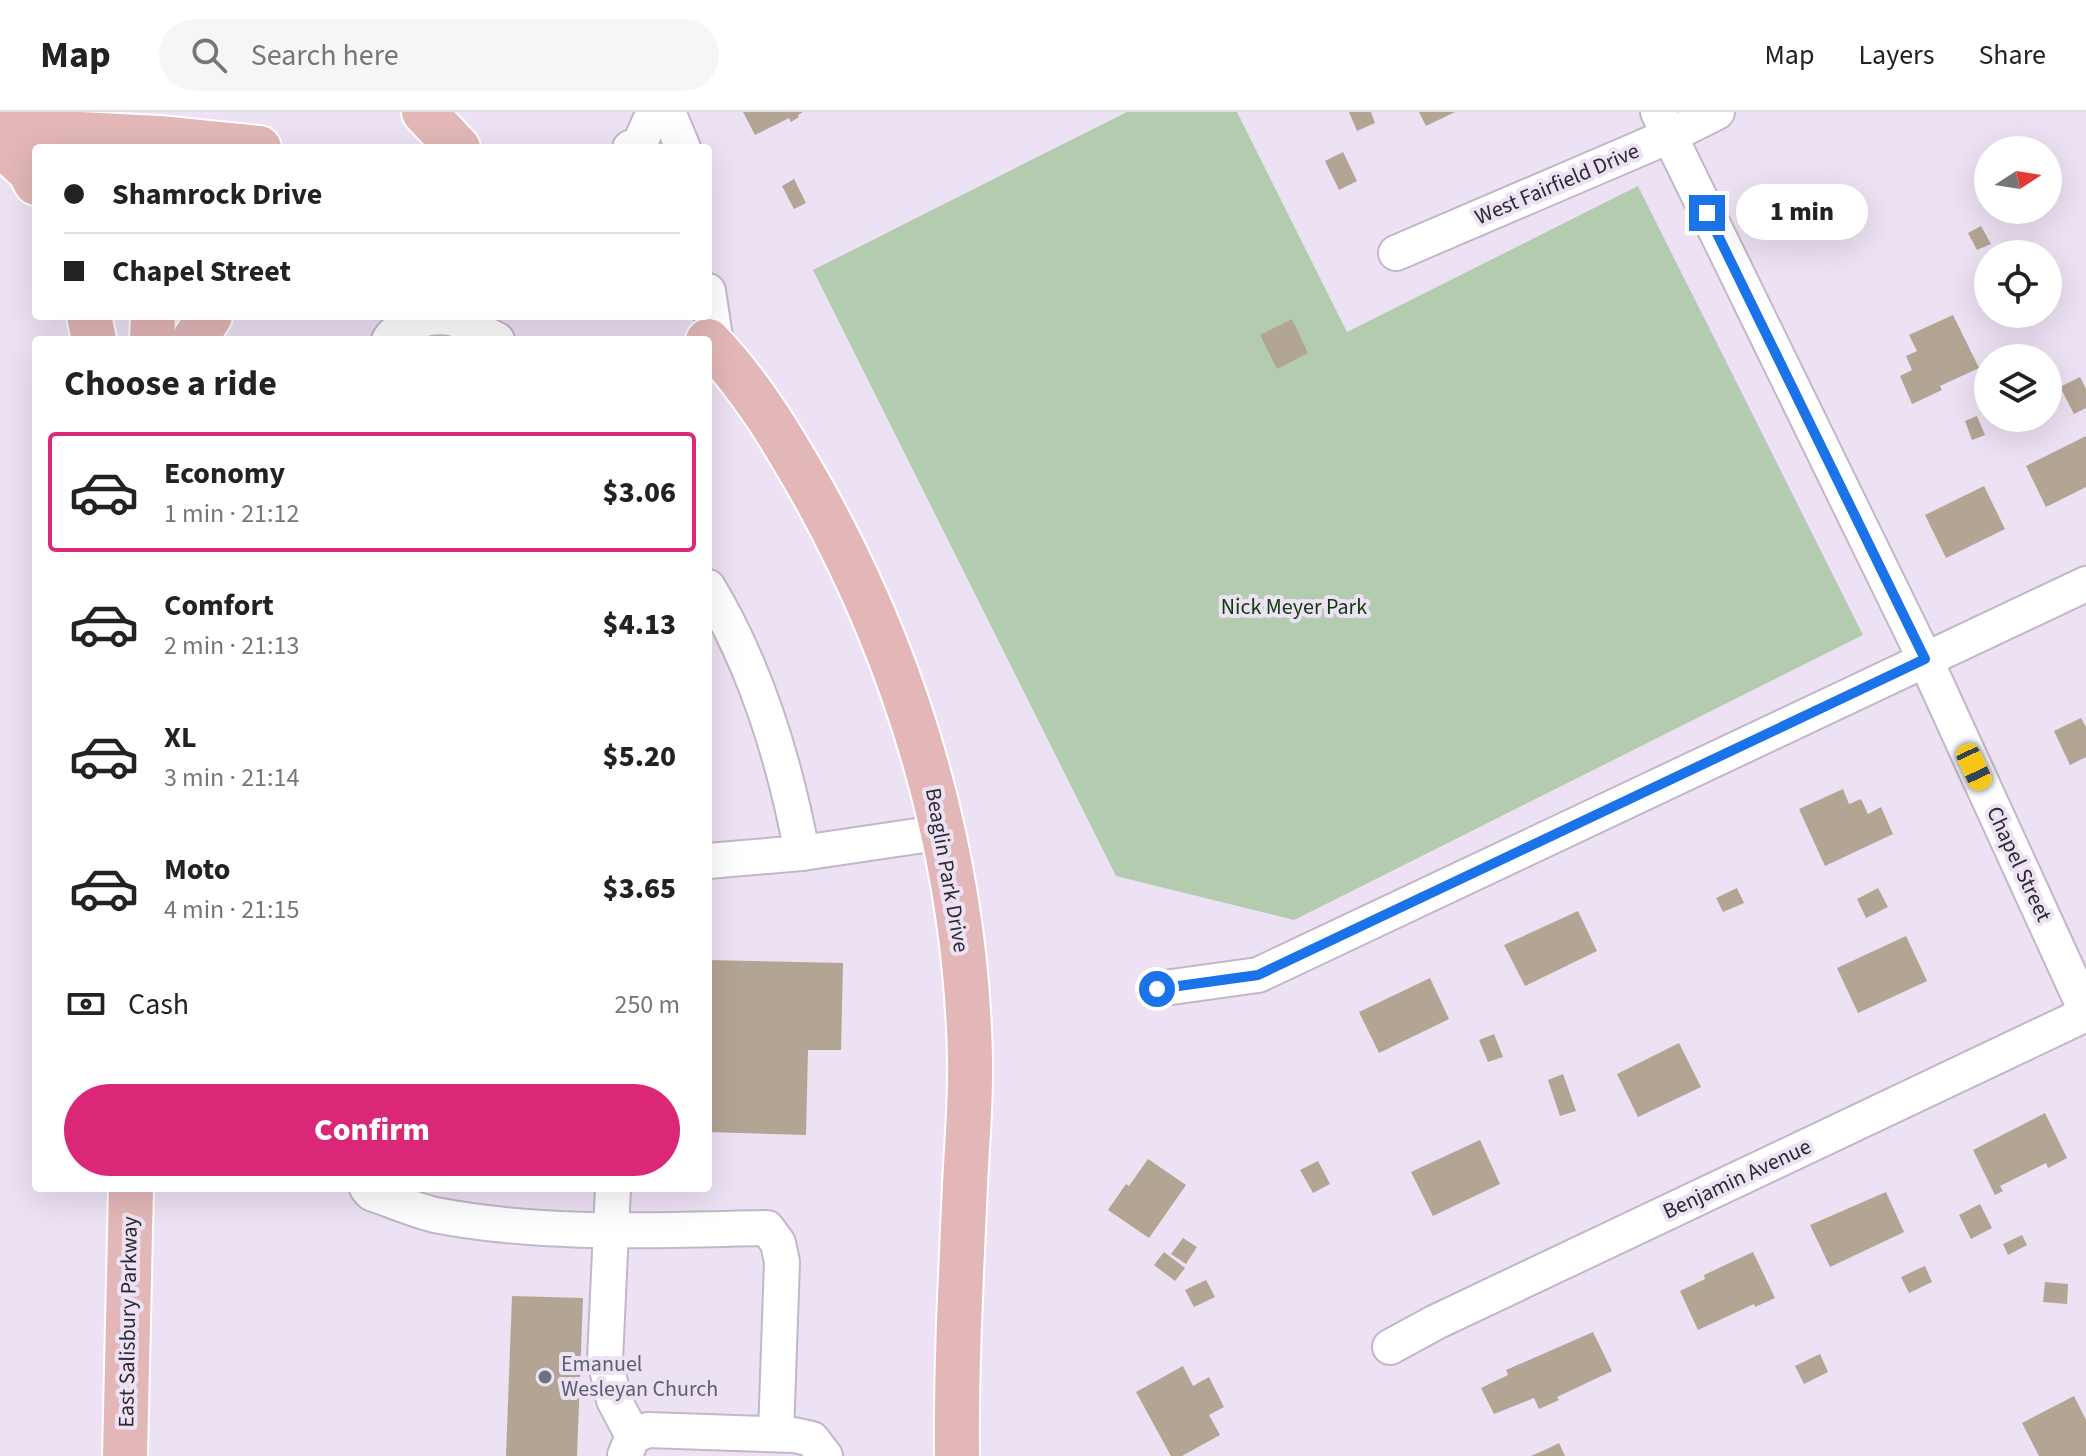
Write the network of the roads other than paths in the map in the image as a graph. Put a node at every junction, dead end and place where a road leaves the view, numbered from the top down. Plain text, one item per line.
1 (115, 112) edge
2 (424, 112) edge
3 (654, 112) edge
4 (668, 112) edge
5 (1717, 112) edge
6 (1663, 124) edge
7 (0, 130) edge
8 (159, 133) edge
9 (0, 144) edge
10 (232, 144) edge
11 (454, 144) edge
12 (639, 144) edge
13 (681, 144) edge
14 (32, 176) edge
15 (1396, 253) dead end
16 (420, 320) edge
17 (457, 320) edge
18 (688, 320) edge
19 (392, 336) edge
20 (489, 336) edge
21 (703, 336) edge
22 (712, 345) edge
23 (2086, 584) edge
24 (712, 594) edge
25 (1925, 659) junction
26 (944, 832) junction
27 (802, 853) junction
28 (712, 861) edge
29 (1157, 989) dead end
30 (2086, 1012) edge
31 (131, 1192) edge
32 (370, 1192) edge
33 (613, 1192) edge
34 (612, 1231) junction
35 (1390, 1347) dead end
36 (776, 1434) junction
37 (629, 1446) edge
38 (125, 1456) edge
39 (825, 1456) edge
40 (957, 1456) edge

1 - 8 main road
2 - 11 main road
3 - 12 street
4 - 13 street
5 - 6 street, West Fairfield Drive
6 - 15 street, West Fairfield Drive
6 - 25 street, Chapel Street
7 - 8 main road
8 - 10 main road
9 - 14 main road
16 - 19 street
17 - 20 street
18 - 21 main road, Beaglin Park Drive
22 - 26 main road, Beaglin Park Drive
23 - 25 street
24 - 27 street
25 - 29 street
25 - 30 street, Chapel Street
26 - 27 street
26 - 40 main road, Beaglin Park Drive
27 - 28 street
30 - 35 street, Benjamin Avenue
31 - 38 main road, East Salisbury Parkway
32 - 34 street
33 - 34 street
34 - 36 street
34 - 37 street
36 - 37 street
36 - 39 street

